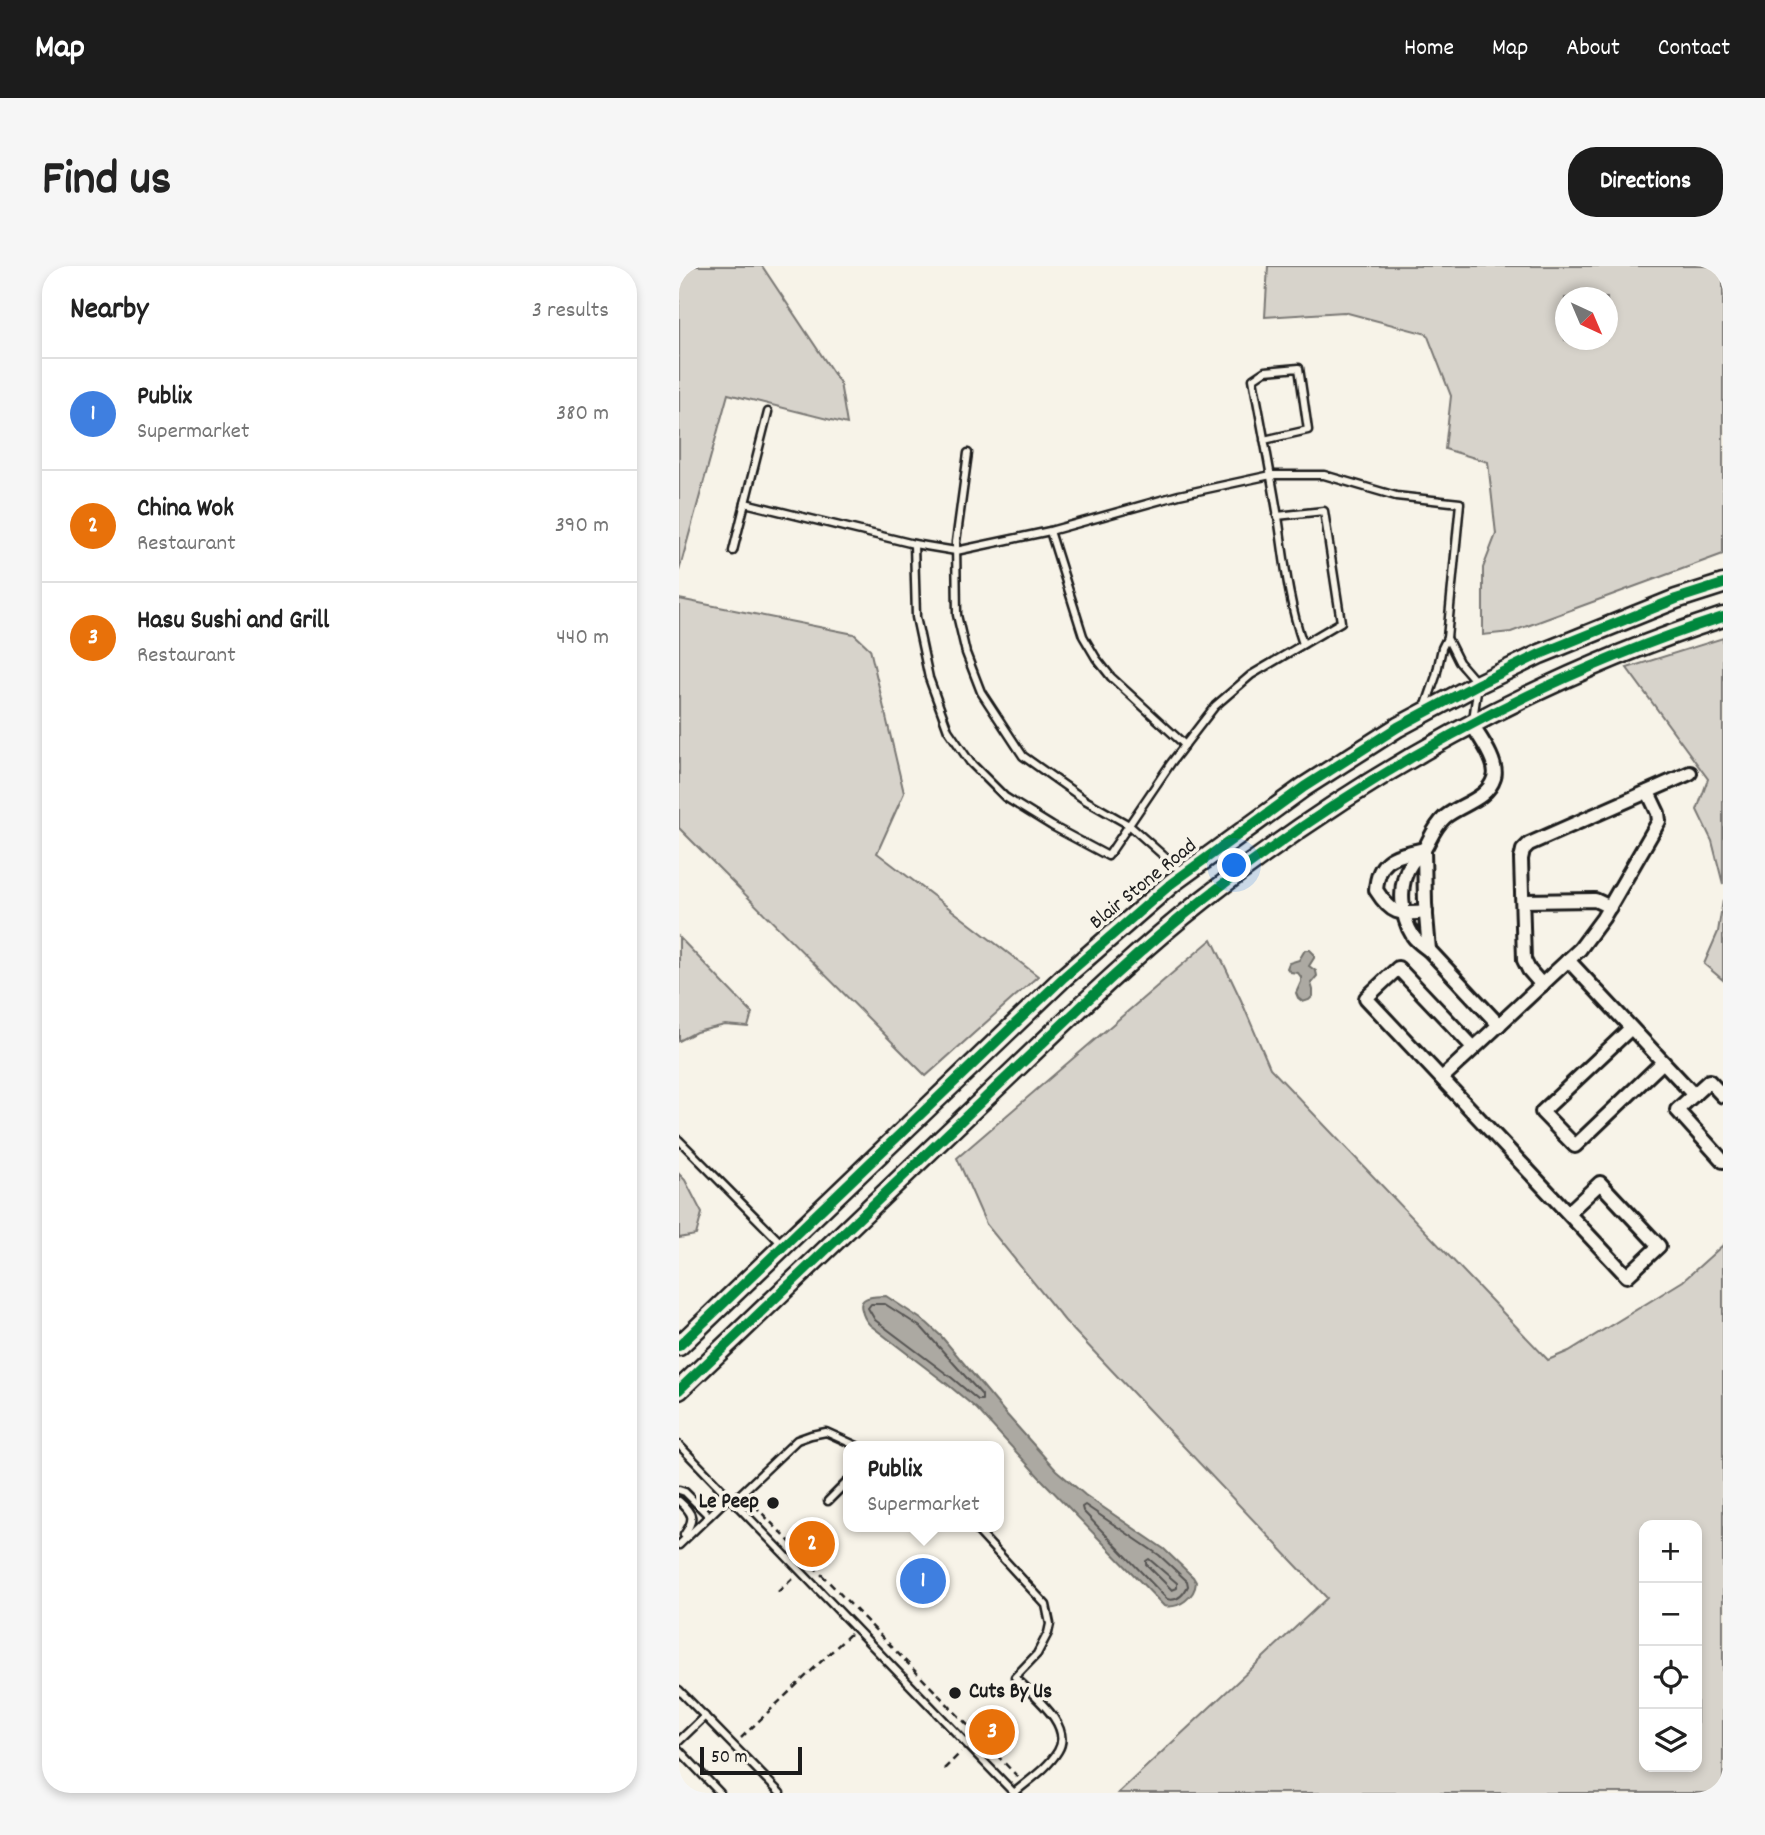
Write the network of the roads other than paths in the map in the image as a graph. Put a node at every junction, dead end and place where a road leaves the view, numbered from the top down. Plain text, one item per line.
1 (768, 412) dead end
2 (1264, 440) junction
3 (968, 453) dead end
4 (1271, 475) junction
5 (744, 503) junction
6 (1277, 516) junction
7 (1050, 531) junction
8 (914, 544) junction
9 (733, 551) dead end
10 (957, 551) junction
11 (1723, 584) edge
12 (1723, 617) edge
13 (1447, 638) junction
14 (1303, 644) junction
15 (1478, 684) junction
16 (1424, 714) junction
17 (1472, 725) junction
18 (1185, 746) junction
19 (1690, 773) dead end
20 (1648, 792) junction
21 (1129, 825) junction
22 (1424, 849) junction
23 (1184, 874) junction
24 (1523, 901) junction
25 (1610, 907) junction
26 (1426, 912) junction
27 (1405, 914) junction
28 (1429, 950) junction
29 (1568, 960) junction
30 (1542, 985) junction
31 (1499, 1025) junction
32 (1631, 1028) junction
33 (1474, 1048) junction
34 (1663, 1062) junction
35 (1442, 1078) junction
36 (1694, 1094) junction
37 (1723, 1096) edge
38 (679, 1140) edge
39 (1723, 1161) edge
40 (1568, 1213) junction
41 (784, 1246) junction
42 (679, 1346) edge
43 (679, 1390) edge
44 (846, 1441) edge
45 (679, 1445) edge
46 (843, 1486) edge
47 (679, 1490) edge
48 (731, 1499) junction
49 (679, 1501) edge
50 (828, 1501) dead end
51 (709, 1516) junction
52 (979, 1532) edge
53 (679, 1544) edge
54 (679, 1690) edge
55 (705, 1716) junction
56 (679, 1741) edge
57 (679, 1750) edge
58 (773, 1786) junction
59 (720, 1793) edge
60 (766, 1793) edge
61 (780, 1793) edge

1 - 5 lane
2 - 2 lane
2 - 4 lane
3 - 10 lane
4 - 6 lane
4 - 7 lane
4 - 13 lane
5 - 8 lane
5 - 9 lane
6 - 14 lane
6 - 14 lane
7 - 10 lane
7 - 18 lane
8 - 10 lane
8 - 21 lane
10 - 21 lane
11 - 15 main road, Blair Stone Road
12 - 17 main road
13 - 15 lane
13 - 16 lane
14 - 18 lane
15 - 16 main road, Blair Stone Road
15 - 17 lane
16 - 23 main road, Blair Stone Road
17 - 22 street
17 - 43 main road
18 - 21 lane
19 - 20 street
20 - 24 street
20 - 25 street
21 - 23 lane
22 - 26 street
22 - 27 street
22 - 27 street
23 - 41 main road, Blair Stone Road
24 - 25 street
24 - 30 street
25 - 29 street
26 - 27 street
26 - 28 street
27 - 28 street
28 - 31 street
29 - 30 street
29 - 32 street
30 - 31 street
31 - 33 street
32 - 34 street
32 - 34 street
33 - 35 street
33 - 35 street
34 - 36 street
35 - 40 street
36 - 37 street
36 - 39 street
38 - 41 lane
40 - 40 street
41 - 42 main road, Blair Stone Road
44 - 48 lane
45 - 48 lane
46 - 50 lane
47 - 51 lane
48 - 51 lane
48 - 52 lane
49 - 53 lane
51 - 53 lane
54 - 55 lane
55 - 56 lane
55 - 58 lane
57 - 59 lane
58 - 60 lane
58 - 61 lane

